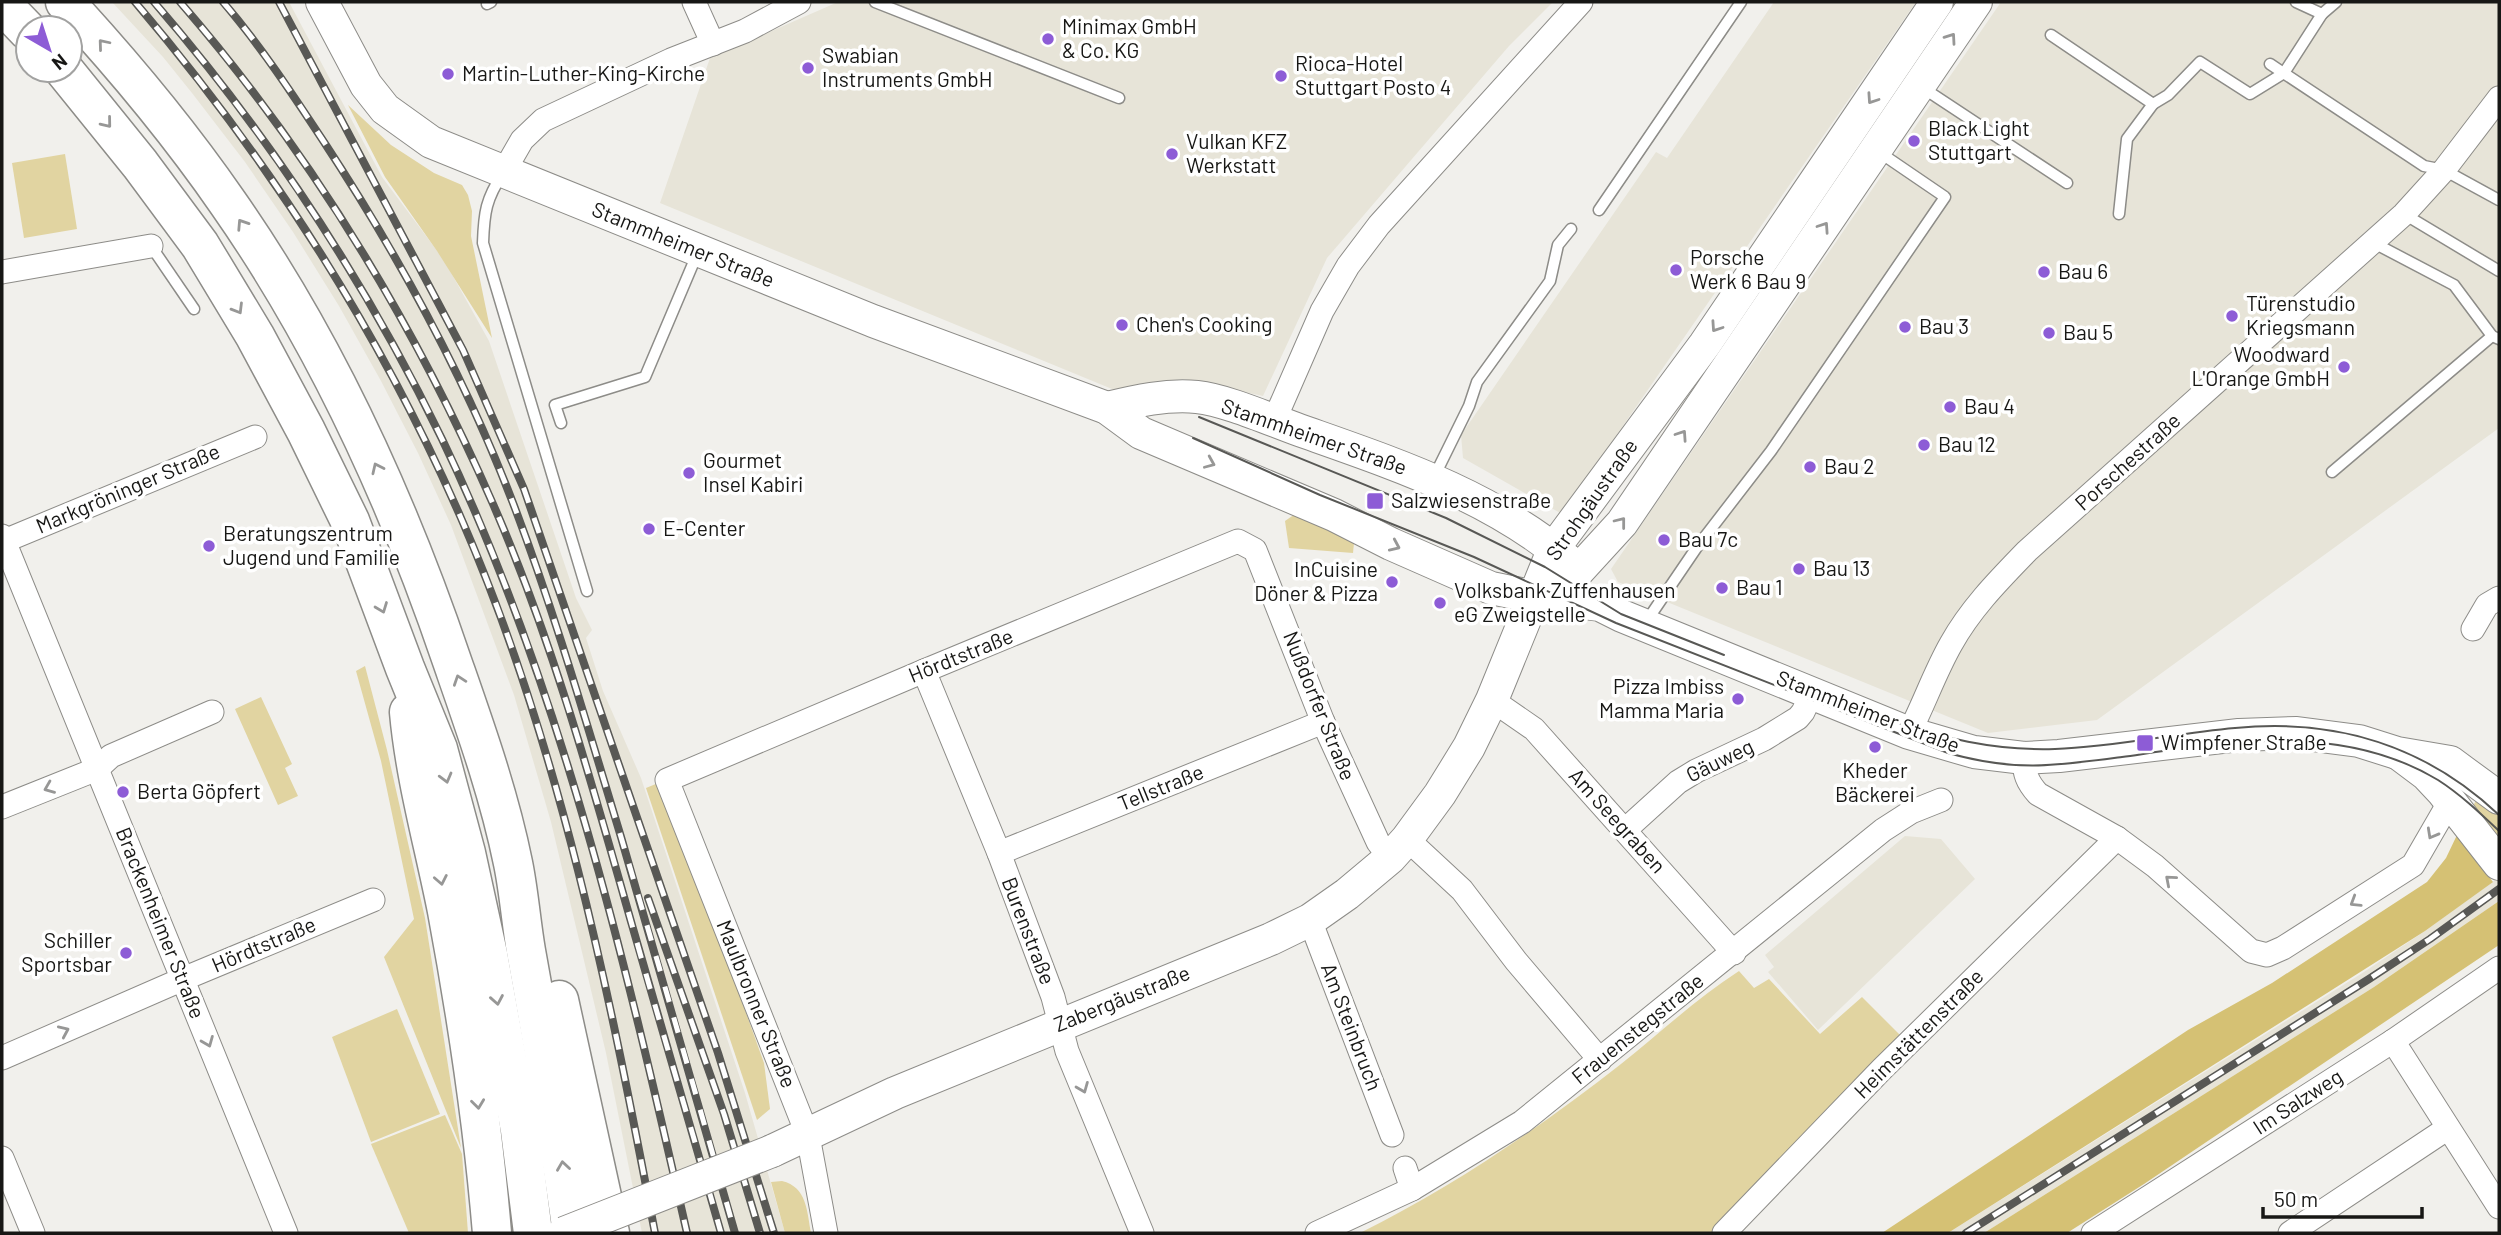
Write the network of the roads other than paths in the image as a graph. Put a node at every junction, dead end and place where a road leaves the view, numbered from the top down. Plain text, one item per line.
1 (65, 2) edge
2 (322, 2) edge
3 (694, 2) edge
4 (799, 2) edge
5 (875, 2) edge
6 (1581, 2) edge
7 (1741, 2) edge
8 (1937, 2) edge
9 (1976, 2) edge
10 (2296, 2) edge
11 (2336, 2) edge
12 (2322, 14) junction
13 (2052, 35) dead end
14 (713, 44) junction
15 (2270, 64) dead end
16 (2284, 73) junction
17 (1906, 76) junction
18 (75, 84) edge
19 (1119, 98) dead end
20 (2499, 98) edge
21 (2152, 104) junction
22 (1875, 149) junction
23 (2444, 170) junction
24 (503, 173) junction
25 (2067, 183) dead end
26 (2499, 200) edge
27 (1599, 209) dead end
28 (2119, 214) dead end
29 (2404, 214) junction
30 (1571, 229) dead end
31 (2372, 242) junction
32 (151, 246) joint
33 (698, 251) junction
34 (2499, 271) edge
35 (2, 272) edge
36 (194, 309) dead end
37 (2496, 338) edge
38 (1169, 397) junction
39 (1107, 408) junction
40 (1274, 421) junction
41 (561, 424) dead end
42 (255, 437) dead end
43 (1160, 441) junction
44 (2332, 472) dead end
45 (1433, 480) junction
46 (2, 540) edge
47 (1554, 548) junction
48 (1255, 550) joint
49 (1579, 569) junction
50 (587, 591) dead end
51 (1535, 597) junction
52 (2499, 598) edge
53 (1600, 605) junction
54 (1645, 625) junction
55 (2473, 629) dead end
56 (405, 668) junction
57 (924, 671) junction
58 (1812, 693) junction
59 (1492, 700) junction
60 (212, 712) dead end
61 (1323, 722) junction
62 (1909, 733) junction
63 (2397, 753) junction
64 (2024, 758) junction
65 (97, 769) junction
66 (667, 780) joint
67 (2498, 793) edge
68 (1941, 800) dead end
69 (2450, 801) junction
70 (2, 807) edge
71 (1625, 830) junction
72 (2117, 838) junction
73 (1398, 848) junction
74 (999, 853) junction
75 (2492, 855) edge
76 (513, 862) junction
77 (373, 900) dead end
78 (1310, 920) junction
79 (1734, 953) junction
80 (2499, 968) edge
81 (183, 979) junction
82 (1059, 1024) junction
83 (2393, 1041) junction
84 (2, 1058) edge
85 (1600, 1060) junction
86 (2448, 1128) junction
87 (1392, 1135) dead end
88 (808, 1136) junction
89 (2, 1158) edge
90 (2499, 1207) edge
91 (33, 1233) edge
92 (286, 1233) edge
93 (492, 1233) edge
94 (533, 1233) edge
95 (564, 1233) edge
96 (572, 1233) edge
97 (610, 1233) edge
98 (826, 1233) edge
99 (1142, 1233) edge
100 (1317, 1233) edge
101 (1724, 1233) edge
102 (2094, 1233) edge
103 (2290, 1233) edge

76 -> 1 highway
2 - 24 main road, Stammheimer Straße
3 - 14 street
4 - 14 street
5 - 19 lane
6 - 40 street
7 - 27 lane
8 - 17 main road, Strohgäustraße
17 -> 9 main road, Strohgäustraße
10 - 12 lane
11 - 12 lane
12 - 16 lane
13 - 21 lane
14 - 24 street
15 - 16 lane
16 - 21 lane
16 - 23 lane
17 - 22 main road, Strohgäustraße
17 - 25 lane
17 -> 47 main road, Strohgäustraße
18 -> 56 highway
20 - 23 street, Porschestraße
21 - 28 lane
49 -> 22 main road, Strohgäustraße
22 - 54 lane
23 - 26 lane
23 - 29 street, Porschestraße
24 - 33 main road, Stammheimer Straße
24 - 50 lane
29 - 31 street, Porschestraße
29 - 34 lane
30 - 45 lane
31 - 37 lane
31 - 62 street, Porschestraße
32 - 35 street
32 - 36 lane
33 - 39 main road, Stammheimer Straße
33 - 41 lane
37 - 44 lane
38 - 39 main road, Stammheimer Straße
38 - 40 main road, Stammheimer Straße
38 - 43 main road
39 - 43 main road, Stammheimer Straße
40 - 45 main road, Stammheimer Straße
42 - 46 street, Markgröninger Straße
43 -> 51 main road, Stammheimer Straße
45 - 47 main road, Stammheimer Straße
46 - 65 street, Brackenheimer Straße
47 - 49 main road, Stammheimer Straße
47 - 51 main road, Strohgäustraße
48 - 57 street, Hördtstraße
48 - 61 street, Nußdorfer Straße
49 - 51 main road, Strohgäustraße
49 - 53 main road, Stammheimer Straße
51 - 53 main road, Stammheimer Straße
51 - 59 main road, Zabergäustraße
52 - 55 street
53 - 54 main road, Stammheimer Straße
54 - 58 main road, Stammheimer Straße
56 -> 93 highway
56 -> 94 highway
57 - 66 street, Hördtstraße
57 - 74 street, Burenstraße
58 - 62 main road, Stammheimer Straße
58 - 71 street, Gäuweg
59 - 71 street, Am Seegraben
59 - 73 main road, Zabergäustraße
60 - 65 street
61 - 73 street, Nußdorfer Straße
61 - 74 street, Tellstraße
62 - 64 main road, Stammheimer Straße
63 - 64 main road, Stammheimer Straße
63 - 67 main road, Stammheimer Straße
63 - 69 main road, Stammheimer Straße
64 - 72 street
65 -> 70 street
65 - 81 street, Brackenheimer Straße
66 - 88 street, Maulbronner Straße
68 - 79 street, Frauenstegstraße
69 -> 72 street
69 - 75 main road, Stammheimer Straße
71 - 79 street, Am Seegraben
72 - 101 street, Heimstättenstraße
73 - 78 main road, Zabergäustraße
73 - 85 street, Nußdorfer Straße
74 - 82 street, Burenstraße
96 -> 76 highway
76 - 97 highway
77 - 81 street, Hördtstraße
78 - 82 main road, Zabergäustraße
78 - 87 street, Am Steinbruch
79 - 85 street, Frauenstegstraße
80 - 83 street, Im Salzweg
84 -> 81 street, Hördtstraße
81 -> 92 street, Brackenheimer Straße
82 - 88 main road, Zabergäustraße
82 -> 99 street, Burenstraße
83 - 86 street
83 - 102 street, Im Salzweg
85 - 100 street, Frauenstegstraße
86 - 90 street
86 - 103 street
88 - 95 main road, Zabergäustraße, bridge
88 - 98 street, Maulbronner Straße
89 - 91 street

